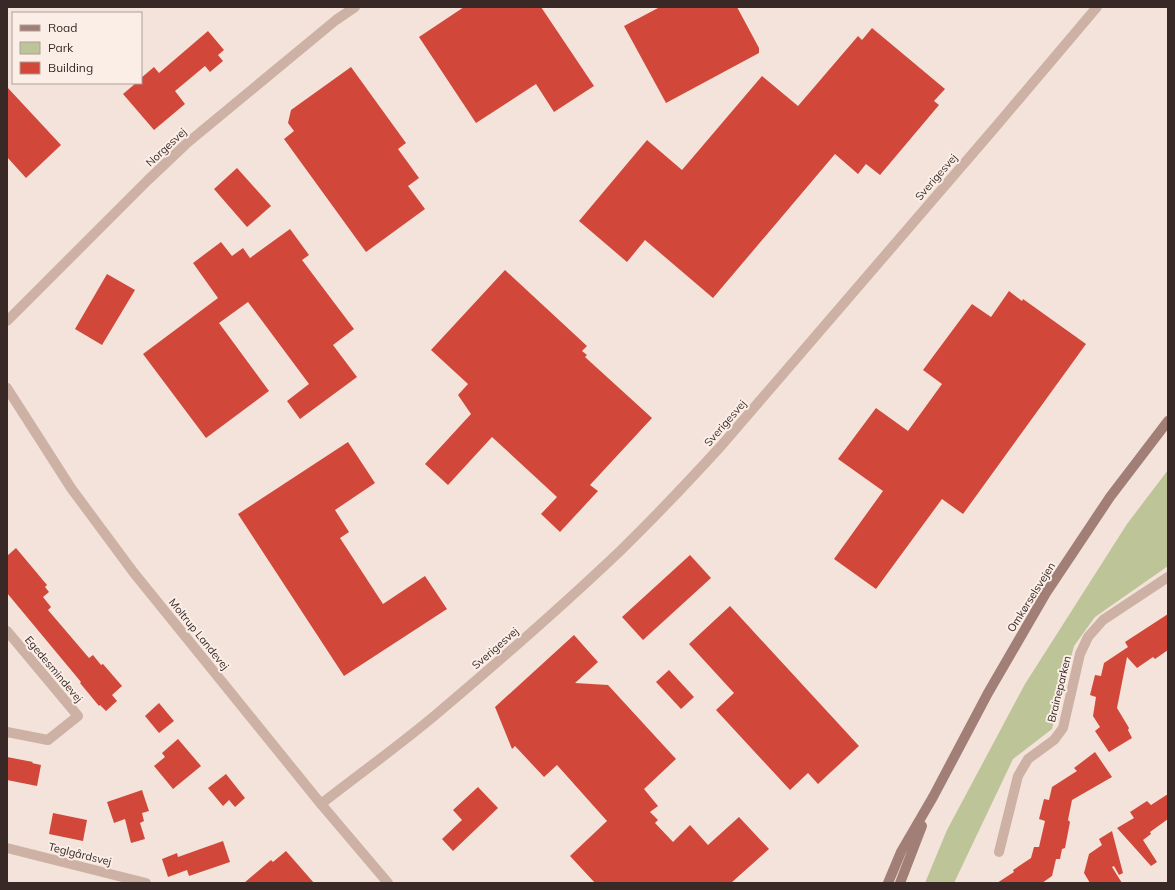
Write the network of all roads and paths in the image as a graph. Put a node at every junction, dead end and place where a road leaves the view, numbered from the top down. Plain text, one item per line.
1 (355, 7) edge
2 (1097, 7) edge
3 (7, 321) edge
4 (7, 388) edge
5 (1168, 421) edge
6 (1168, 577) edge
7 (7, 631) edge
8 (7, 732) edge
9 (934, 797) junction
10 (321, 804) junction
11 (7, 848) edge
12 (999, 852) dead end
13 (146, 883) edge
14 (388, 883) edge
15 (888, 883) edge
16 (900, 883) edge

1 - 3 street, Norgesvej
2 - 10 street, Sverigesvej
4 - 10 street, Moltrup Landevej
5 - 9 main road, Omkørselsvejen
6 - 12 street, Braineparken
7 - 8 street, Egedesmindevej
9 - 15 main road, Omkørselsvejen
9 - 16 main road, Omkørselsvejen
10 - 14 street, Moltrup Landevej
11 - 13 street, Teglgårdsvej

